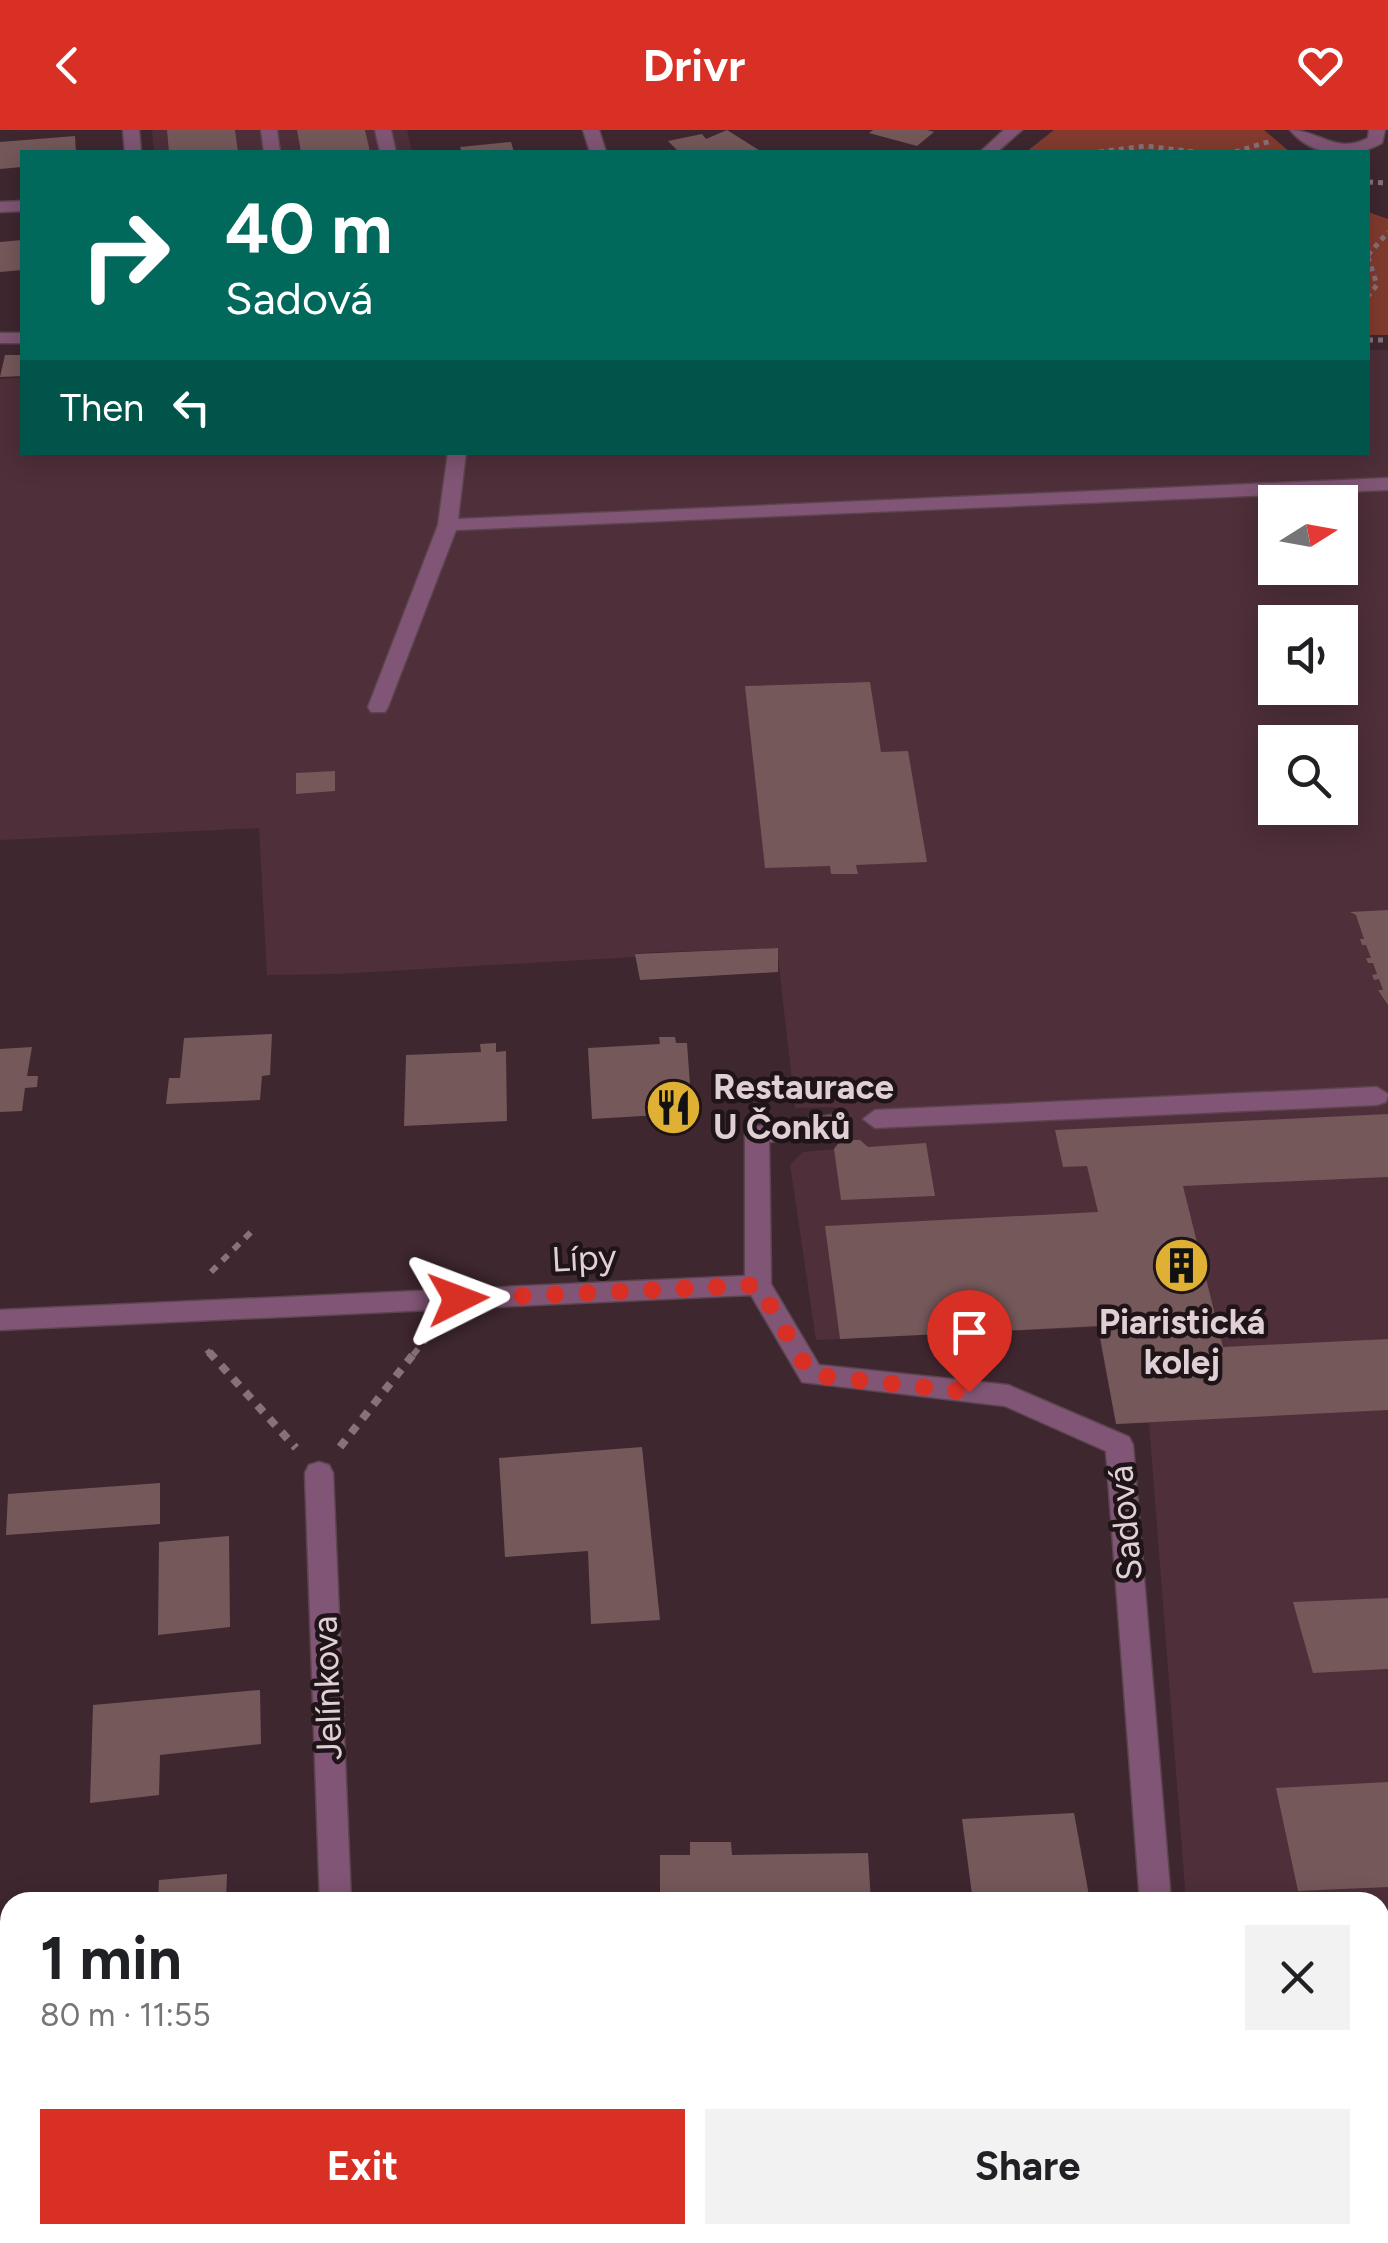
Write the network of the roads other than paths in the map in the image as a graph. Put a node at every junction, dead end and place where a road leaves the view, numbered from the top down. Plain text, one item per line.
1 (1014, 130) edge
2 (1298, 130) edge
3 (1377, 130) edge
4 (990, 150) edge
5 (458, 455) edge
6 (1388, 484) edge
7 (448, 524) junction
8 (378, 706) dead end
9 (1377, 1096) dead end
10 (875, 1119) dead end
11 (838, 1123) dead end
12 (758, 1285) junction
13 (0, 1320) edge
14 (319, 1473) road end
15 (336, 1892) edge
16 (1155, 1892) edge

1 - 4 street
2 - 3 street
5 - 7 street
6 - 7 street
7 - 8 street
9 - 10 street
11 - 12 street
12 - 13 street, Lípy
12 - 16 street, Sadová
14 - 15 street, Jelínkova

